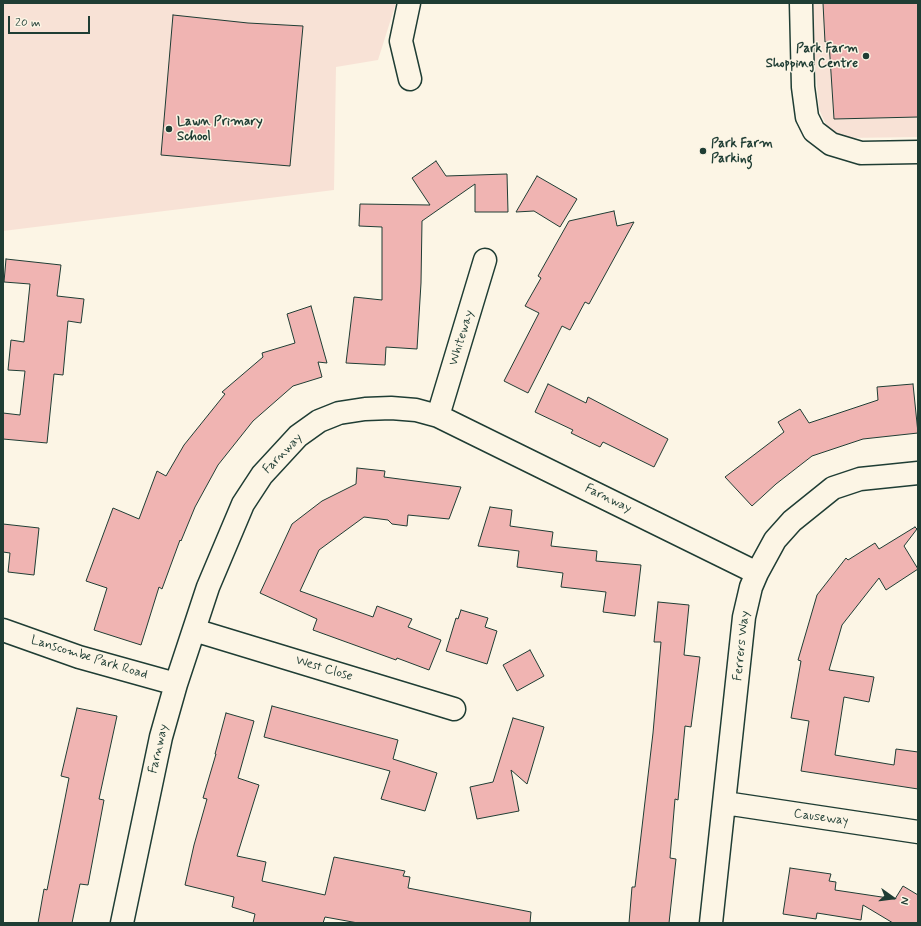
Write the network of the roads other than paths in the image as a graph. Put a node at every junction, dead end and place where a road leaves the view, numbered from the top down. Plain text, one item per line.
1 (409, 3) edge
2 (801, 3) edge
3 (410, 79) dead end
4 (918, 152) edge
5 (485, 260) dead end
6 (438, 416) junction
7 (918, 473) edge
8 (757, 573) junction
9 (3, 630) edge
10 (194, 630) junction
11 (176, 684) junction
12 (454, 708) dead end
13 (725, 803) junction
14 (918, 832) edge
15 (122, 923) edge
16 (711, 923) edge

1 - 3 street
2 - 4 street
5 - 6 street, Whiteway
6 - 8 street, Farnway
6 - 10 street, Farnway
7 - 8 street, Ferrers Way
8 - 13 street, Ferrers Way
9 - 11 street, Lanscombe Park Road
10 - 11 street, Farnway
10 - 12 street, West Close
11 - 15 street, Farnway
13 - 14 street, Causeway
13 - 16 street, Ferrers Way

